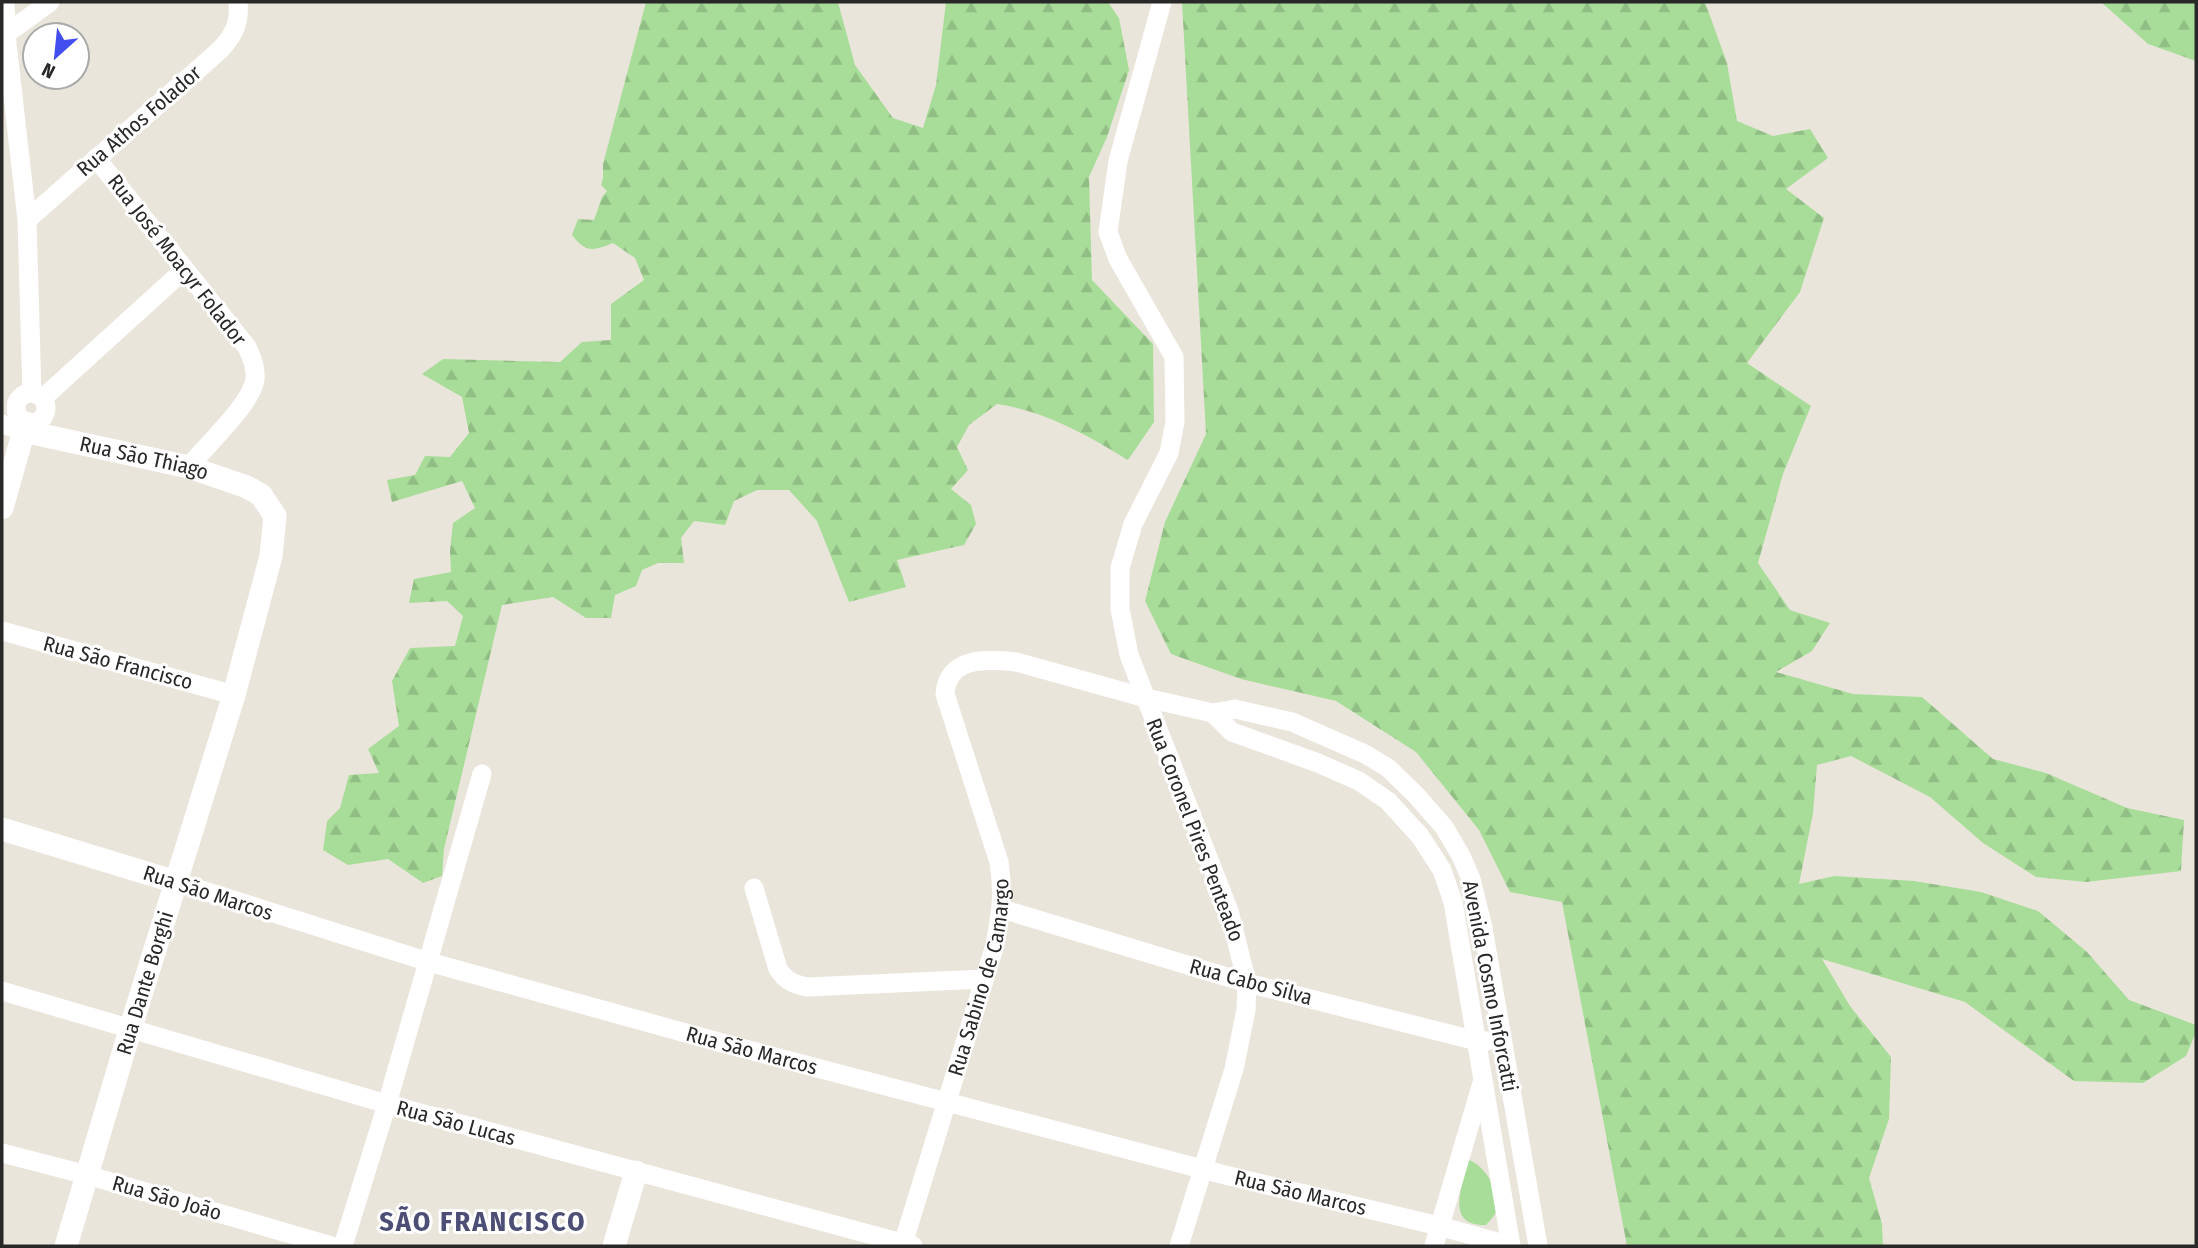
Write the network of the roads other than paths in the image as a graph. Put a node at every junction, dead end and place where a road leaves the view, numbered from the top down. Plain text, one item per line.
1 (5, 2) edge
2 (50, 2) edge
3 (1162, 2) edge
4 (239, 8) edge
5 (6, 34) junction
6 (96, 158) junction
7 (27, 220) junction
8 (184, 270) junction
9 (37, 395) junction
10 (17, 426) edge
11 (189, 467) junction
12 (2, 508) edge
13 (275, 516) joint
14 (2, 631) edge
15 (234, 695) junction
16 (1146, 698) junction
17 (1213, 713) junction
18 (482, 774) dead end
19 (2, 829) edge
20 (176, 882) junction
21 (754, 888) dead end
22 (1002, 909) junction
23 (429, 962) junction
24 (984, 979) junction
25 (1247, 983) junction
26 (2, 991) edge
27 (130, 1030) junction
28 (1503, 1040) junction
29 (1477, 1041) junction
30 (1483, 1077) junction
31 (946, 1102) junction
32 (387, 1104) junction
33 (2, 1153) edge
34 (1203, 1170) junction
35 (636, 1172) junction
36 (87, 1175) junction
37 (1439, 1226) junction
38 (906, 1245) edge
39 (66, 1246) edge
40 (332, 1246) edge
41 (344, 1246) edge
42 (614, 1246) edge
43 (1179, 1246) edge
44 (1434, 1246) edge
45 (1511, 1246) edge
46 (1538, 1246) edge

1 - 5 street
2 - 5 street
3 - 16 street, Rua Coronel Pires Penteado
4 - 6 street, Rua Athos Folador
5 - 7 street
6 - 7 street, Rua Athos Folador
6 - 8 street, Rua José Moacyr Folador
7 - 9 street
8 - 9 street
8 - 11 street, Rua José Moacyr Folador
9 - 10 street
10 - 11 street, Rua São Thiago
10 - 12 street
11 - 13 street, Rua São Thiago
13 - 15 street, Rua Dante Borghi
14 - 15 street, Rua São Francisco
15 - 20 street, Rua Dante Borghi
16 - 17 street
16 - 22 street, Rua Sabino de Camargo
16 - 25 street, Rua Coronel Pires Penteado
17 - 28 street, Avenida Cosmo Inforcatti
17 - 29 street, Avenida Cosmo Inforcatti
18 - 23 street
19 - 20 street, Rua São Marcos
20 - 23 street, Rua São Marcos
20 - 27 street, Rua Dante Borghi
21 - 24 street
22 - 24 street, Rua Sabino de Camargo
22 - 25 street, Rua Cabo Silva
23 - 31 street, Rua São Marcos
23 - 32 street
24 - 31 street, Rua Sabino de Camargo
25 - 29 street, Rua Cabo Silva
25 - 34 street, Rua Coronel Pires Penteado
26 - 27 street, Rua São Lucas
27 - 32 street, Rua São Lucas
27 - 36 street, Rua Dante Borghi
28 - 29 street, Rua Cabo Silva
28 - 46 street, Avenida Cosmo Inforcatti
29 - 30 street, Avenida Cosmo Inforcatti
30 - 37 street
30 - 45 street, Avenida Cosmo Inforcatti
31 - 34 street, Rua São Marcos
31 - 38 street, Rua Sabino de Camargo
32 - 35 street, Rua São Lucas
32 - 41 street
33 - 36 street, Rua São João
34 - 37 street, Rua São Marcos
34 - 43 street, Rua Coronel Pires Penteado
35 - 38 street, Rua São Lucas
35 - 42 street
36 - 39 street, Rua Dante Borghi
36 - 40 street, Rua São João
37 - 44 street
37 - 45 street, Rua São Marcos

